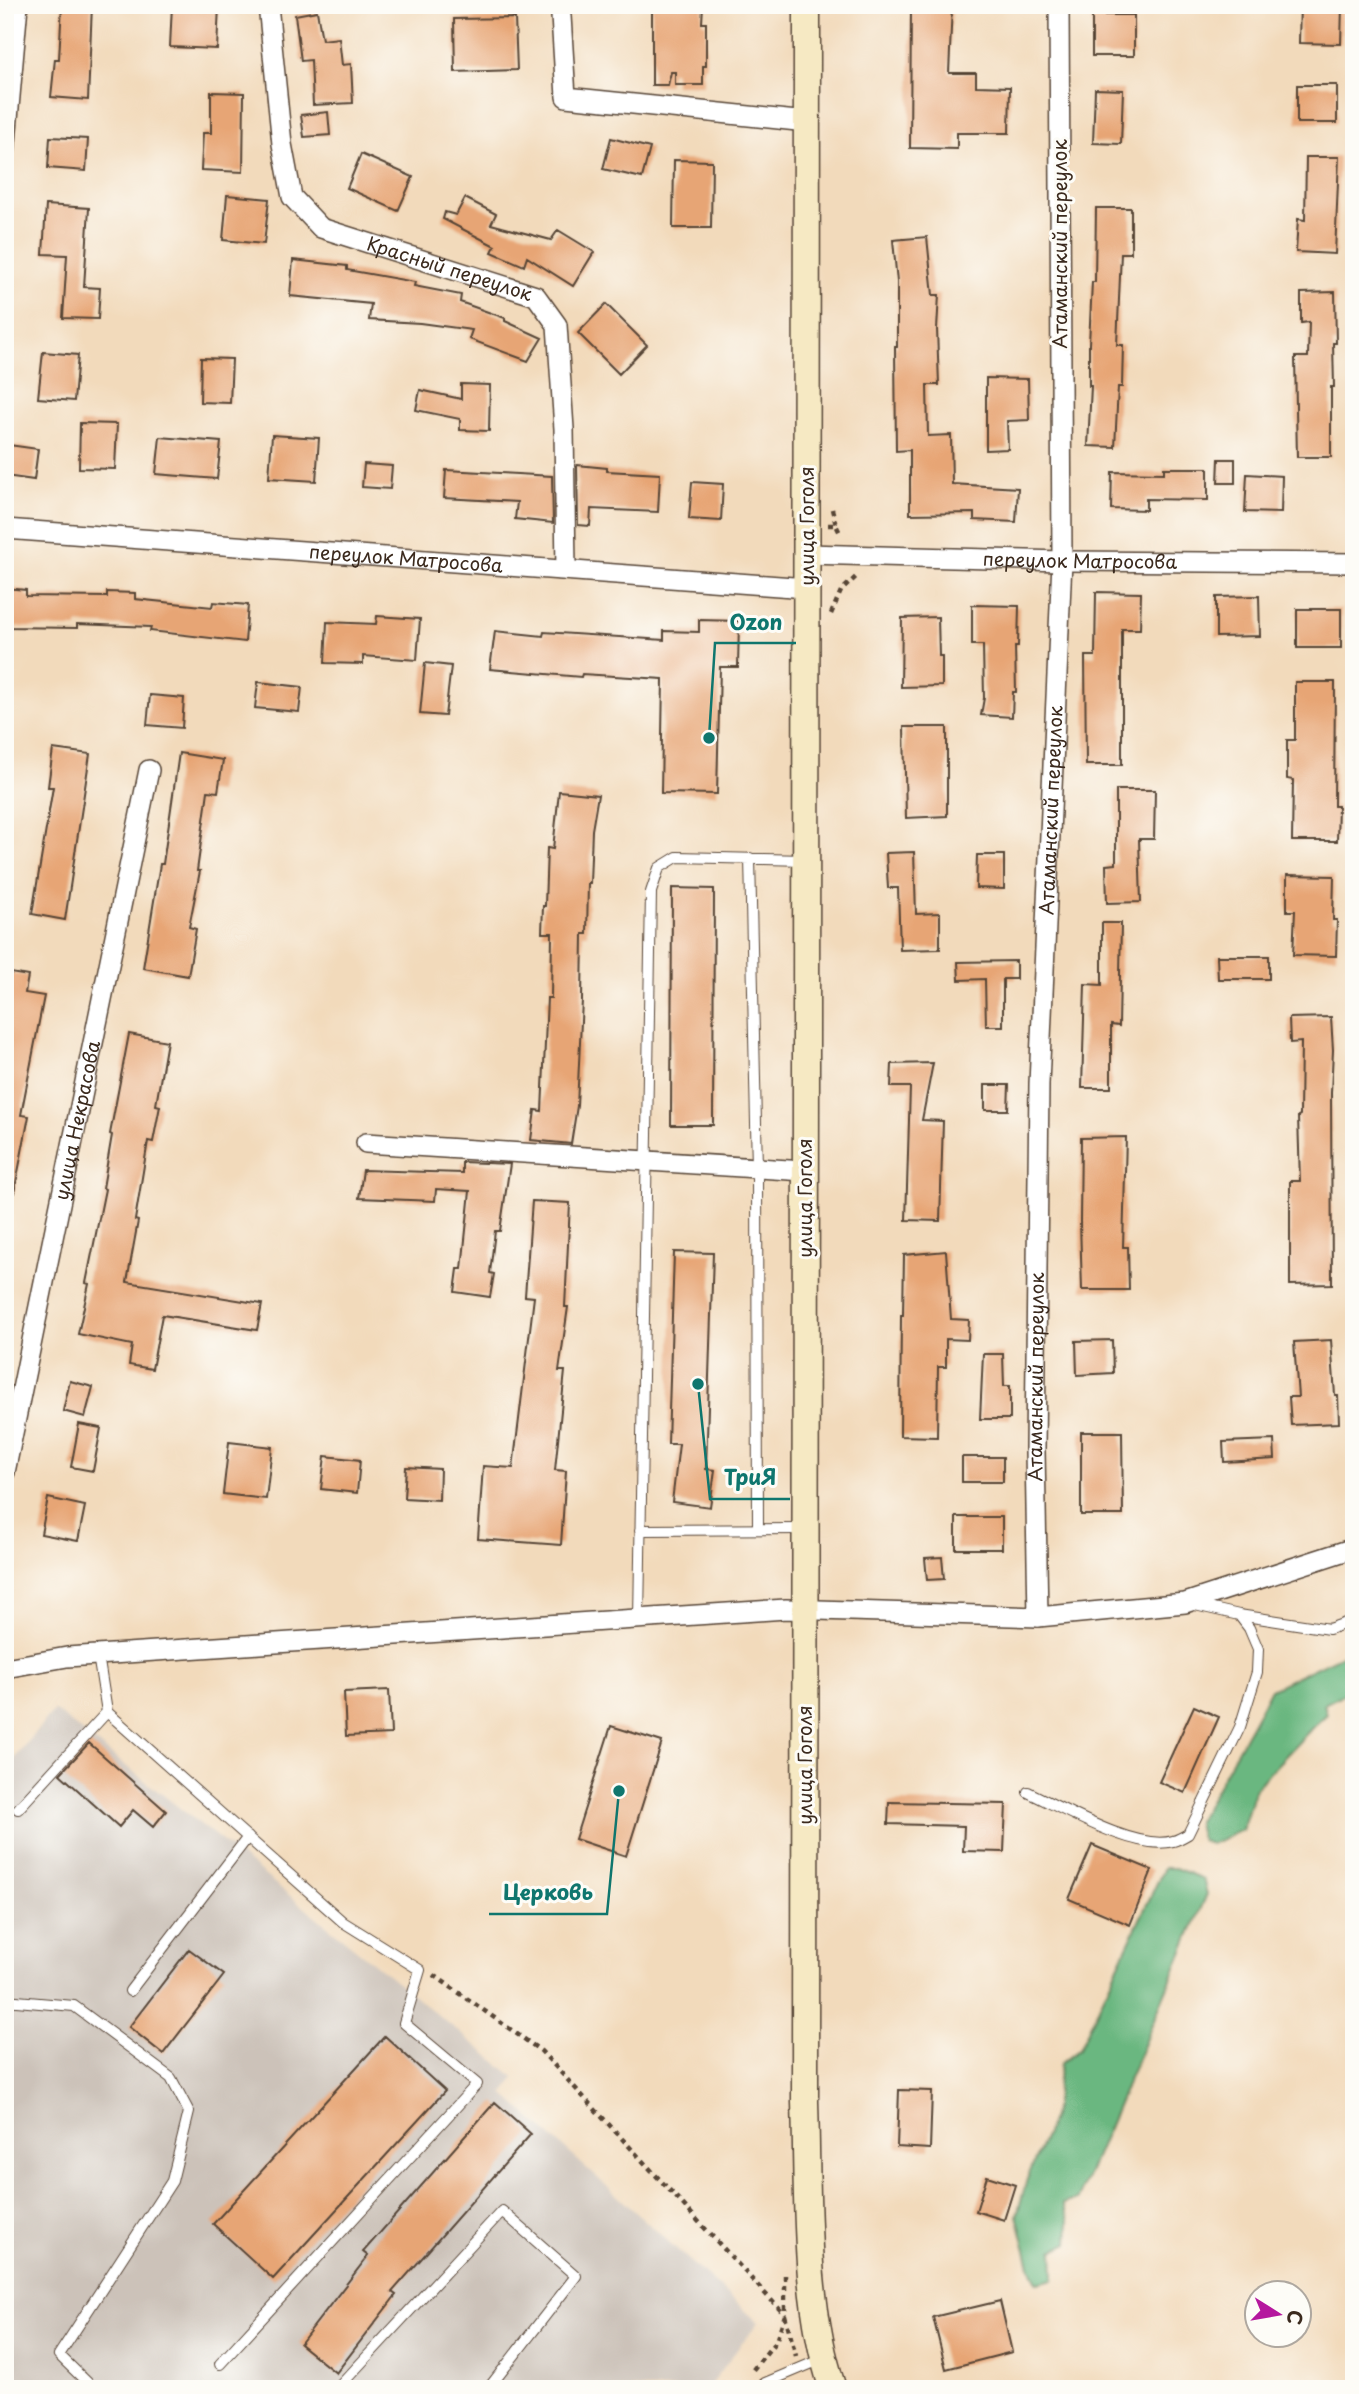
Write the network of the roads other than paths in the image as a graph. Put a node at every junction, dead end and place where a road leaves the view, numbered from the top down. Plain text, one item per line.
1 (18, 5) edge
2 (268, 5) edge
3 (807, 5) edge
4 (1059, 5) edge
5 (561, 16) dead end
6 (807, 122) junction
7 (5, 153) edge
8 (5, 528) edge
9 (807, 554) junction
10 (1062, 561) junction
11 (1354, 563) edge
12 (566, 570) junction
13 (807, 588) junction
14 (149, 770) dead end
15 (750, 858) junction
16 (805, 860) junction
17 (366, 1143) dead end
18 (647, 1161) junction
19 (757, 1168) junction
20 (805, 1171) junction
21 (5, 1472) edge
22 (758, 1529) junction
23 (805, 1529) junction
24 (640, 1530) junction
25 (1354, 1548) edge
26 (1185, 1603) junction
27 (805, 1609) junction
28 (1239, 1615) junction
29 (1038, 1617) junction
30 (639, 1619) junction
31 (1354, 1620) edge
32 (98, 1655) junction
33 (6, 1664) edge
34 (107, 1712) junction
35 (1028, 1792) dead end
36 (18, 1809) dead end
37 (248, 1837) junction
38 (130, 1991) dead end
39 (5, 2000) edge
40 (822, 2358) junction
41 (220, 2364) dead end
42 (94, 2389) edge
43 (337, 2389) edge
44 (488, 2389) edge
45 (757, 2389) edge
46 (833, 2389) edge

1 - 7 street
2 - 12 street, Красный переулок
3 - 6 main road, улица Гоголя
4 - 10 street, Атаманский переулок
5 - 6 street
6 - 9 main road, улица Гоголя
8 - 12 street, переулок Матросова
9 - 10 street, переулок Матросова
9 - 13 main road, улица Гоголя
10 - 11 street, переулок Матросова
10 - 29 street, Атаманский переулок
12 - 13 street, переулок Матросова
13 - 16 main road, улица Гоголя
14 - 21 street, улица Некрасова
15 - 16 lane
15 - 18 lane
15 - 19 lane
16 - 20 main road, улица Гоголя
17 - 18 street
18 - 19 street
18 - 24 lane
19 - 20 street
19 - 22 lane
20 - 23 main road, улица Гоголя
22 - 23 lane
22 - 24 lane
23 - 27 main road, улица Гоголя
24 - 30 lane
25 - 26 street
26 - 28 lane
26 - 29 street
27 - 29 street
27 - 30 street
27 - 40 main road, улица Гоголя
28 - 31 lane
28 - 35 lane
30 - 32 street
32 - 33 street
32 - 34 lane
34 - 36 lane
34 - 37 lane
37 - 38 lane
37 - 41 lane
39 - 42 lane
40 - 45 lane
40 - 46 main road, улица Гоголя
43 - 44 lane

